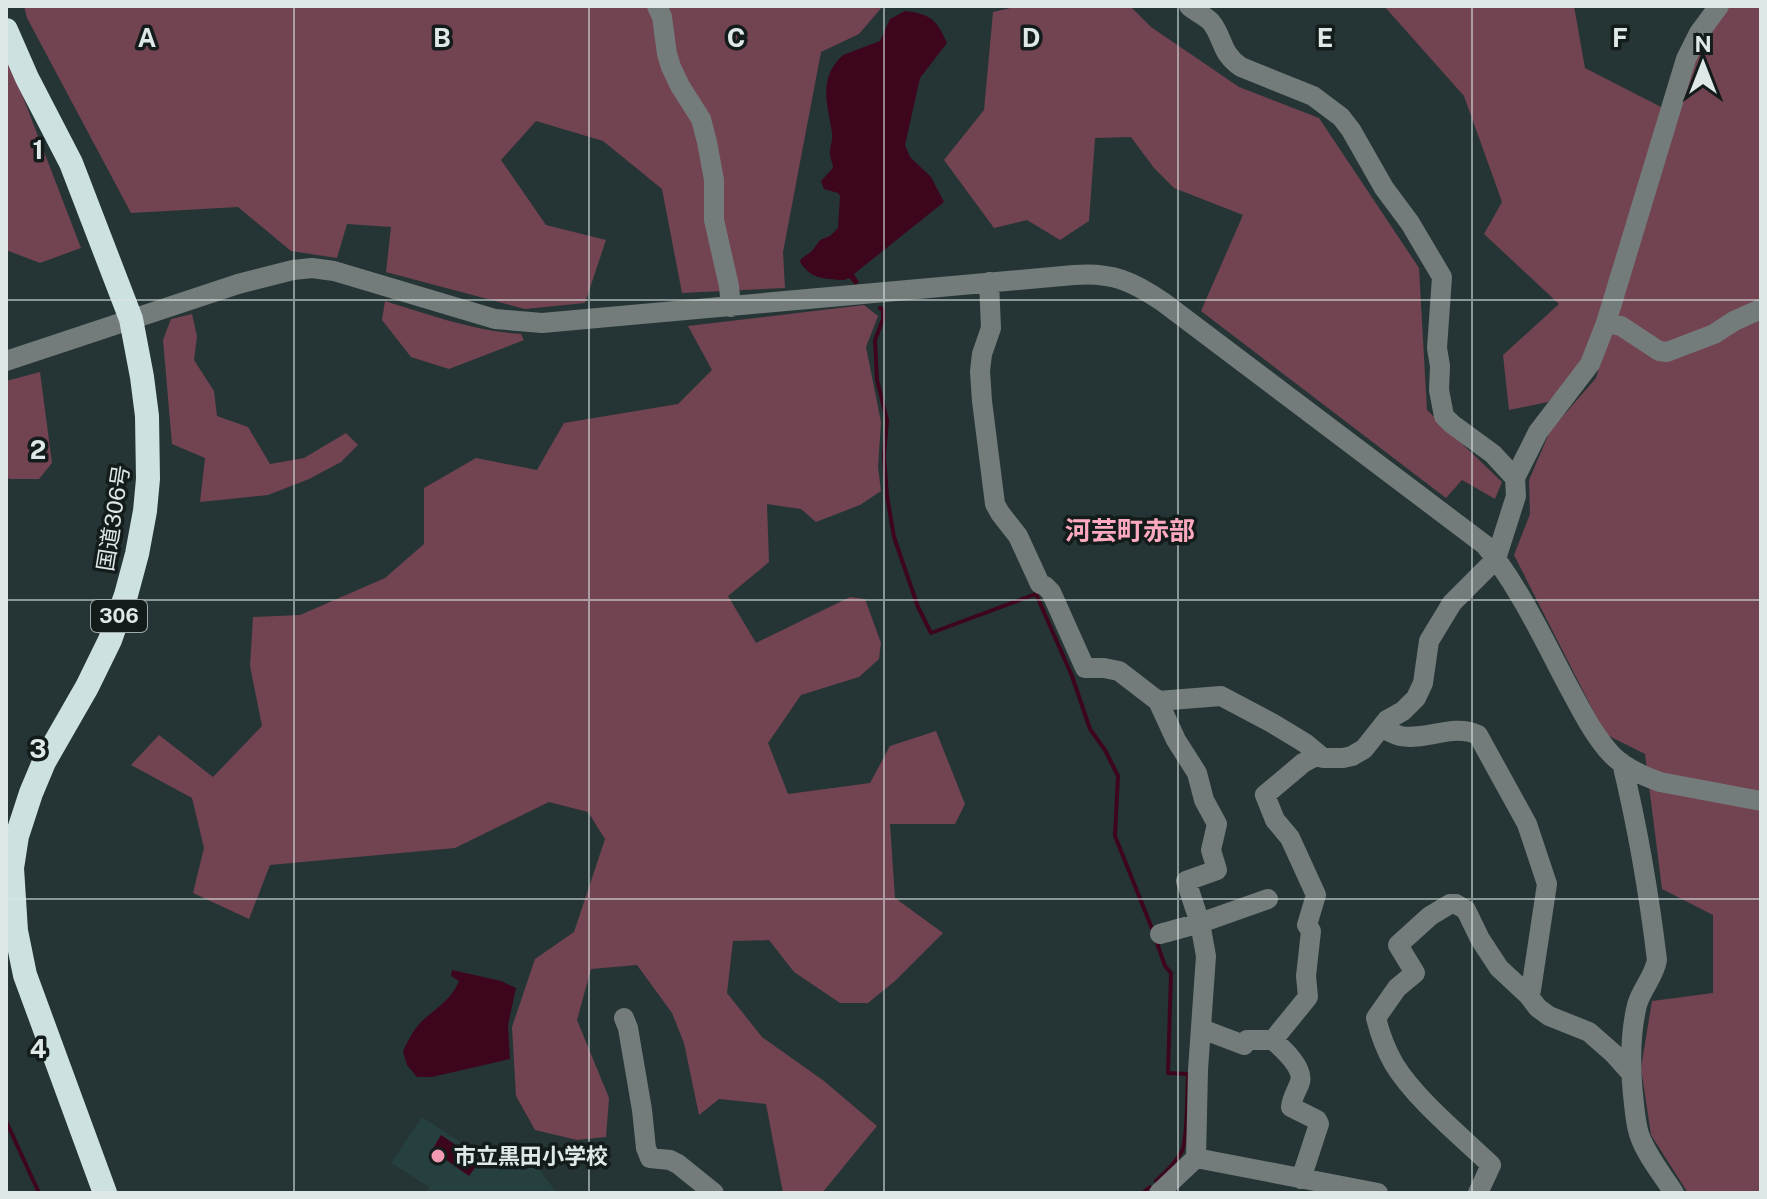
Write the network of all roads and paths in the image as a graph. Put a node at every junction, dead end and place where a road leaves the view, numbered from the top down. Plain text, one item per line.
1 (657, 6) edge
2 (1189, 6) edge
3 (1719, 6) edge
4 (6, 30) edge
5 (989, 282) junction
6 (731, 307) junction
7 (1761, 309) edge
8 (131, 319) junction
9 (1606, 323) junction
10 (6, 361) edge
11 (1515, 478) junction
12 (1496, 559) junction
13 (1202, 697) junction
14 (1158, 701) junction
15 (1382, 728) junction
16 (1171, 729) junction
17 (1318, 755) junction
18 (1622, 763) junction
19 (1761, 801) edge
20 (1268, 899) dead end
21 (1200, 923) junction
22 (1160, 934) dead end
23 (1528, 995) junction
24 (624, 1018) dead end
25 (1202, 1029) junction
26 (1273, 1040) junction
27 (1631, 1073) junction
28 (1196, 1158) junction
29 (1301, 1179) junction
30 (105, 1193) edge
31 (714, 1193) edge
32 (1159, 1193) edge
33 (1378, 1193) edge
34 (1478, 1193) edge
35 (1674, 1193) edge

1 - 6 street
2 - 11 street
3 - 9 street
4 - 8 highway, 国道306号 / 306
5 - 6 street
5 - 12 street
5 - 14 street
6 - 8 street
7 - 9 street
8 - 10 street
8 - 30 highway, 国道306号 / 306
9 - 11 street
11 - 12 street
12 - 15 street
12 - 18 street
13 - 14 street
13 - 16 street
13 - 17 street
14 - 16 street
15 - 17 street
15 - 23 street
16 - 21 street
17 - 26 street
18 - 19 street
18 - 27 street
20 - 21 street
21 - 22 street
21 - 25 street
23 - 27 street
23 - 34 street
24 - 31 street
25 - 26 street
25 - 28 street
26 - 29 street
27 - 35 street
28 - 29 street
28 - 32 street
29 - 33 street

